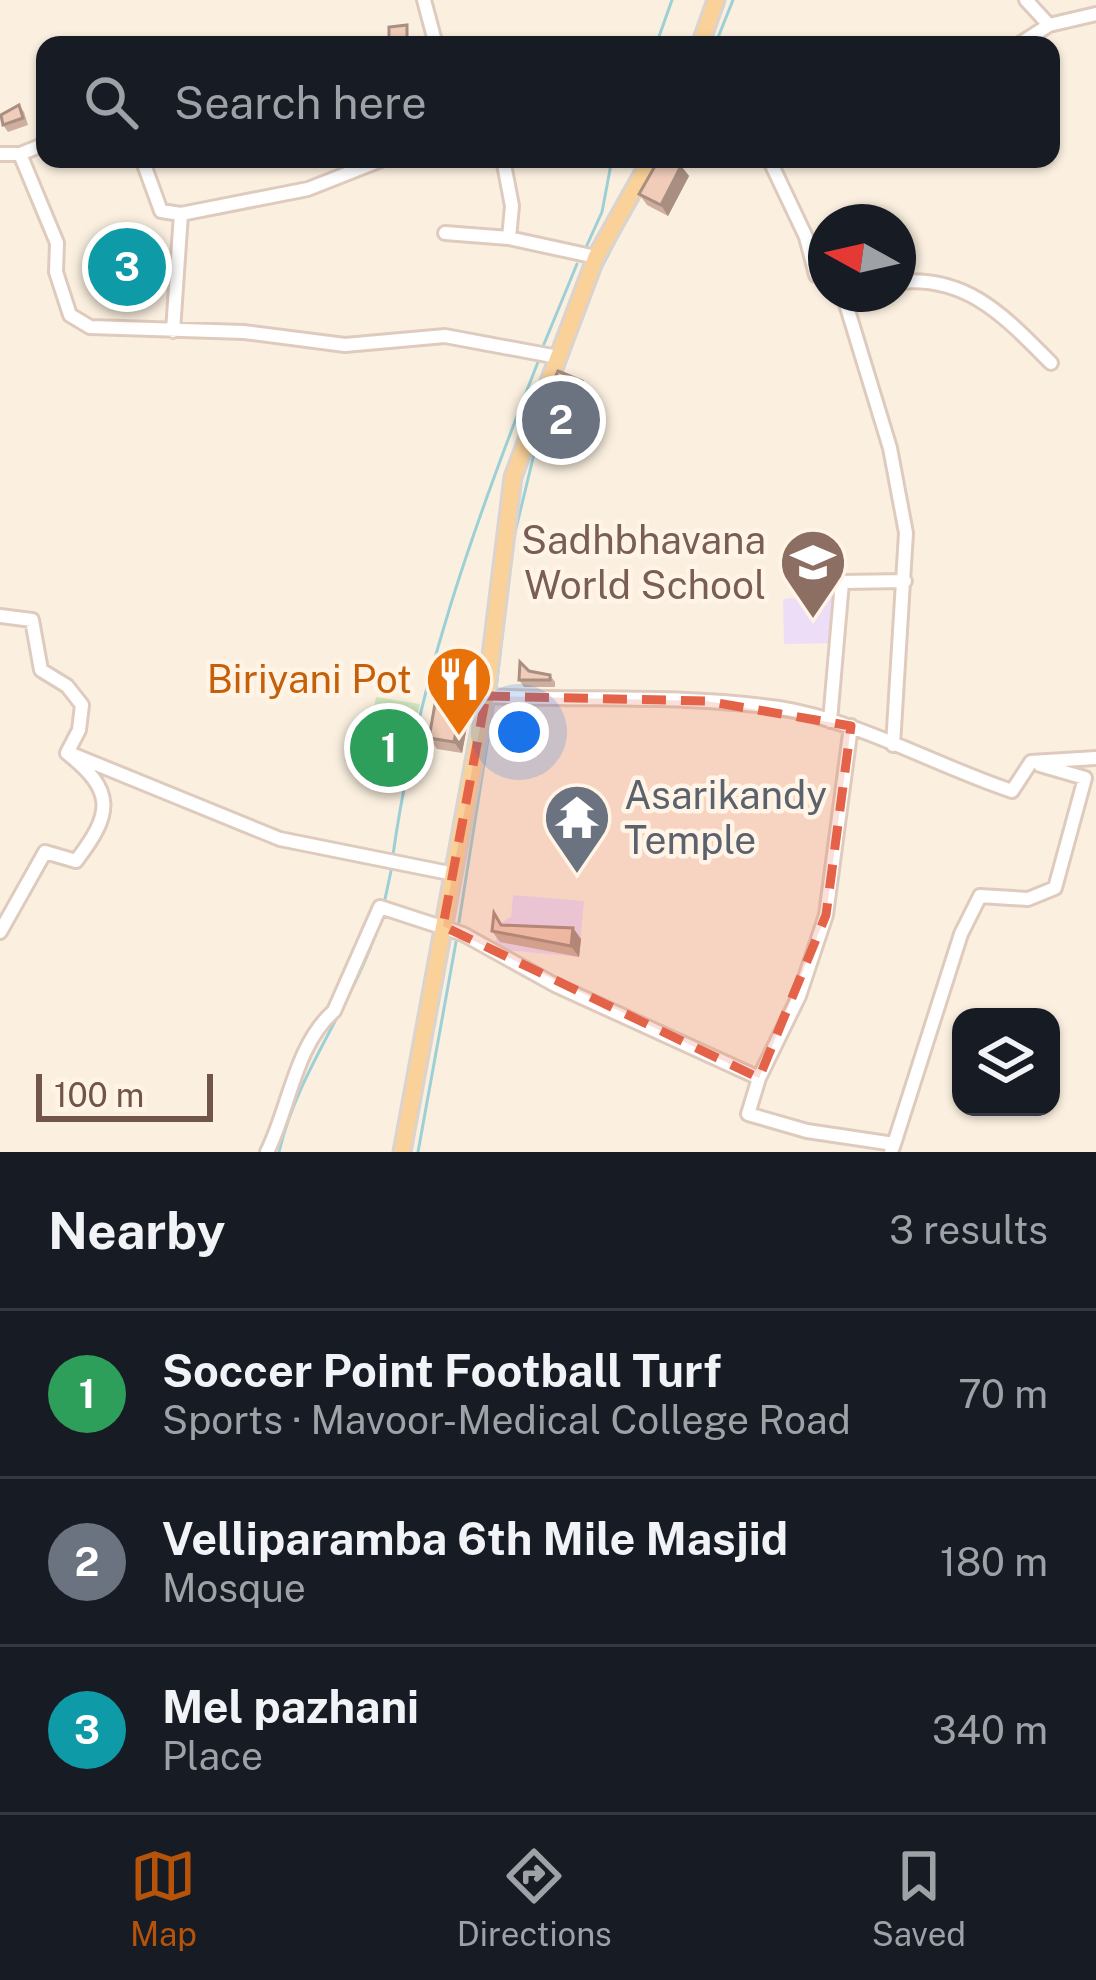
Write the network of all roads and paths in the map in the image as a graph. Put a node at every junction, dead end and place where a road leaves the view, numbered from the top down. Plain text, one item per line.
1 (424, 0) edge
2 (716, 0) edge
3 (1026, 0) edge
4 (1096, 14) edge
5 (1049, 25) junction
6 (434, 36) edge
7 (703, 36) edge
8 (1032, 36) edge
9 (36, 148) edge
10 (0, 154) edge
11 (20, 154) junction
12 (145, 168) edge
13 (364, 168) edge
14 (505, 168) edge
15 (646, 168) edge
16 (773, 168) edge
17 (181, 214) junction
18 (445, 233) dead end
19 (509, 238) junction
20 (808, 245) edge
21 (596, 257) junction
22 (916, 283) edge
23 (848, 312) edge
24 (173, 332) junction
25 (558, 357) junction
26 (1052, 363) dead end
27 (905, 581) junction
28 (0, 616) edge
29 (486, 696) junction
30 (830, 721) junction
31 (851, 726) junction
32 (893, 745) junction
33 (67, 753) junction
34 (1096, 758) edge
35 (1031, 762) junction
36 (454, 874) junction
37 (443, 926) junction
38 (0, 932) edge
39 (759, 1078) junction
40 (893, 1148) edge
41 (268, 1152) edge
42 (402, 1152) edge

1 - 6 street
2 - 7 main road
3 - 5 street
4 - 5 street
5 - 8 street
9 - 11 street
10 - 11 street
11 - 24 street
12 - 17 street
13 - 17 street
14 - 19 street
15 - 21 main road
16 - 20 street
17 - 24 street
18 - 19 street
19 - 21 street
21 - 25 main road
22 - 26 street
23 - 27 street
24 - 25 street
25 - 29 main road
27 - 30 street
27 - 32 street
28 - 33 street
29 - 30 street
29 - 36 main road
30 - 31 street
31 - 32 street
31 - 39 street
32 - 35 street
33 - 36 street
33 - 38 street
34 - 35 street
35 - 40 street
36 - 37 main road
37 - 39 street
37 - 41 street
37 - 42 main road
39 - 40 street

